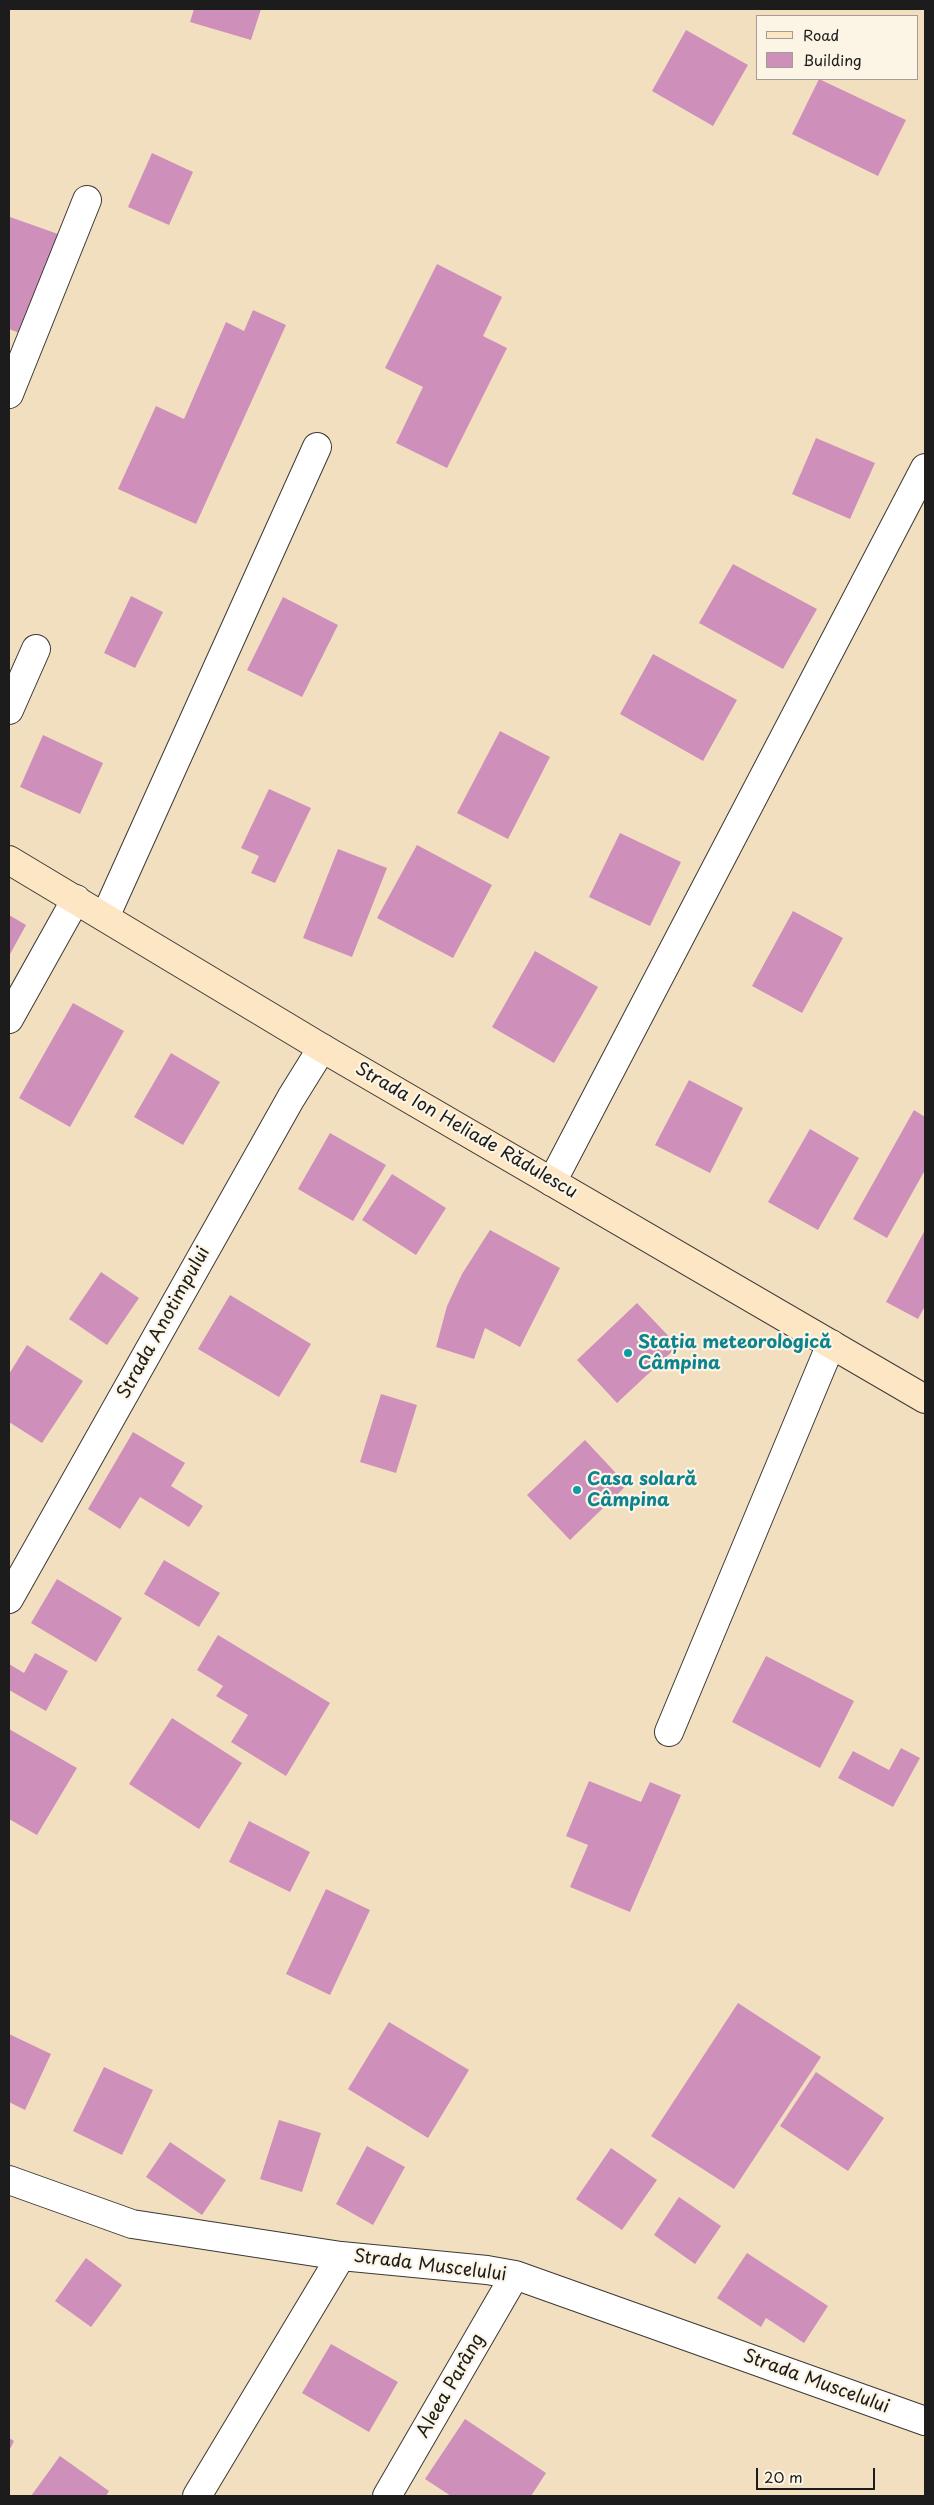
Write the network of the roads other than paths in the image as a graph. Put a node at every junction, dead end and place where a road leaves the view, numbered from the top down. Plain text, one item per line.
1 (87, 200) dead end
2 (9, 394) edge
3 (317, 447) dead end
4 (925, 468) edge
5 (36, 649) dead end
6 (9, 710) edge
7 (9, 860) edge
8 (76, 899) junction
9 (105, 917) junction
10 (9, 1020) edge
11 (322, 1048) junction
12 (552, 1182) junction
13 (831, 1344) junction
14 (925, 1399) edge
15 (9, 1600) edge
16 (668, 1732) dead end
17 (9, 2180) edge
18 (341, 2256) junction
19 (514, 2275) junction
20 (925, 2421) edge
21 (197, 2496) edge
22 (387, 2496) edge

1 - 2 street
3 - 9 street
4 - 12 street
5 - 6 street
7 - 8 street, Strada Ion Heliade Rădulescu
8 - 9 street, Strada Ion Heliade Rădulescu
8 - 10 street
9 - 11 street, Strada Ion Heliade Rădulescu
11 - 12 street, Strada Ion Heliade Rădulescu
11 - 15 street, Strada Anotimpului
12 - 13 street, Strada Ion Heliade Rădulescu
13 - 14 street, Strada Ion Heliade Rădulescu
13 - 16 street
17 - 18 street, Strada Muscelului
18 - 19 street, Strada Muscelului
18 - 21 street
19 - 20 street, Strada Muscelului
19 - 22 street, Aleea Parâng

